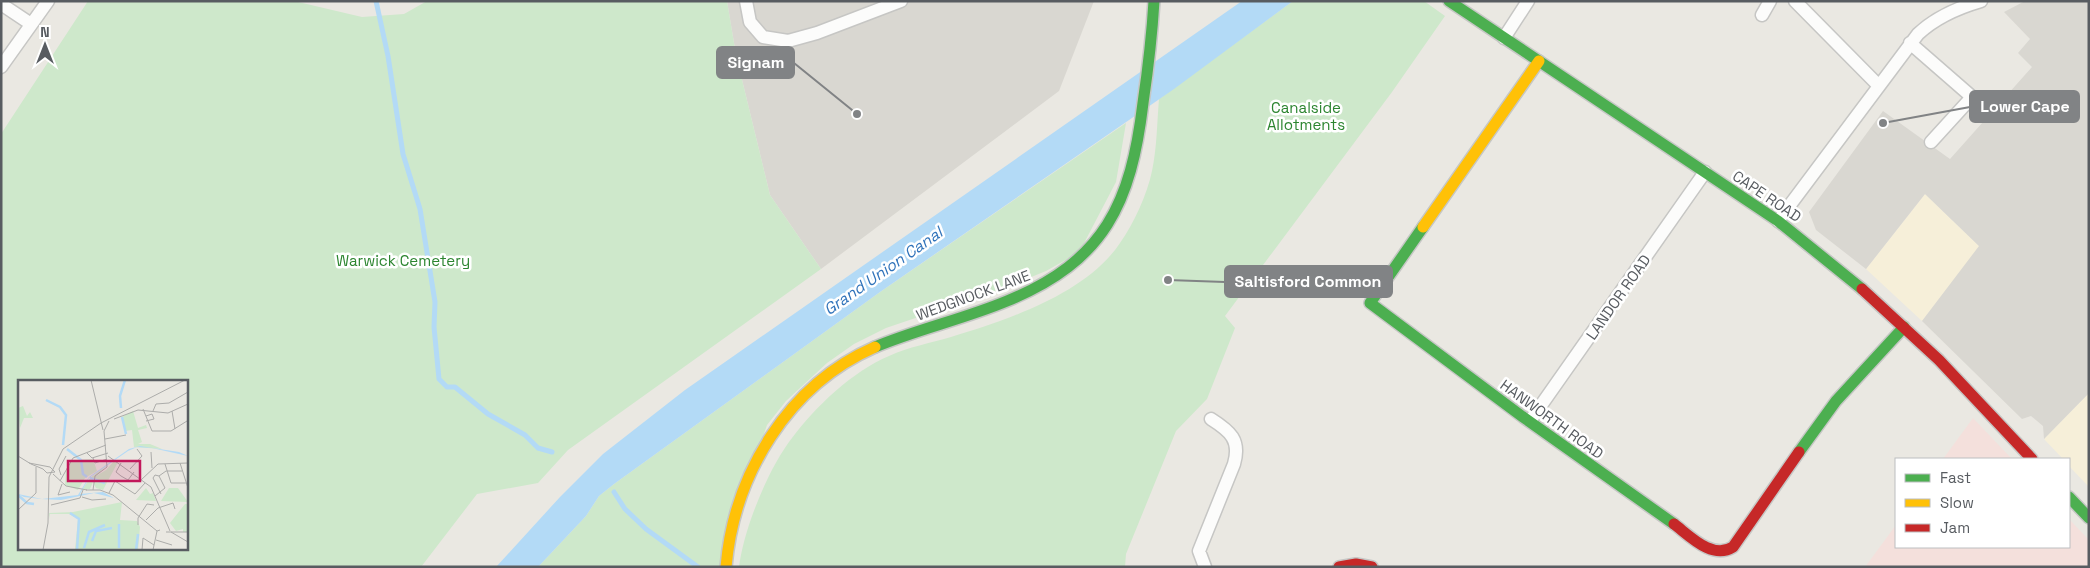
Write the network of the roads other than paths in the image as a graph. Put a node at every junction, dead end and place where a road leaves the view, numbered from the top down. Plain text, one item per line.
1 (48, 1) edge
2 (746, 1) edge
3 (901, 1) edge
4 (1154, 1) edge
5 (1449, 1) edge
6 (1528, 1) edge
7 (1770, 1) edge
8 (1795, 1) edge
9 (1981, 1) edge
10 (1, 4) edge
11 (1954, 5) edge
12 (1762, 15) dead end
13 (32, 24) junction
14 (1504, 38) junction
15 (1910, 43) junction
16 (1539, 61) junction
17 (1, 67) edge
18 (1879, 86) junction
19 (1932, 142) dead end
20 (1705, 172) junction
21 (1778, 220) junction
22 (1904, 327) junction
23 (1211, 419) dead end
24 (1530, 422) junction
25 (2031, 458) edge
26 (2070, 498) edge
27 (2089, 518) edge
28 (726, 567) edge
29 (1205, 567) edge
30 (1339, 567) edge
31 (1372, 567) edge

1 - 13 street
2 - 3 street
4 - 28 street, WEDGNOCK LANE
5 - 14 street, CAPE ROAD
6 - 14 street
7 - 12 street
8 - 18 street
9 - 11 street
10 - 13 street
11 - 15 street
13 - 17 street
14 - 16 street, CAPE ROAD
15 - 18 street
15 - 19 street
16 - 20 street, CAPE ROAD
16 - 24 street, HANWORTH ROAD
18 - 21 street
20 - 21 street, CAPE ROAD
20 - 24 street, LANDOR ROAD
21 - 22 street, CAPE ROAD
22 - 24 street, HANWORTH ROAD
22 - 25 street, CAPE ROAD
23 - 29 street
26 - 27 street
30 - 31 street

